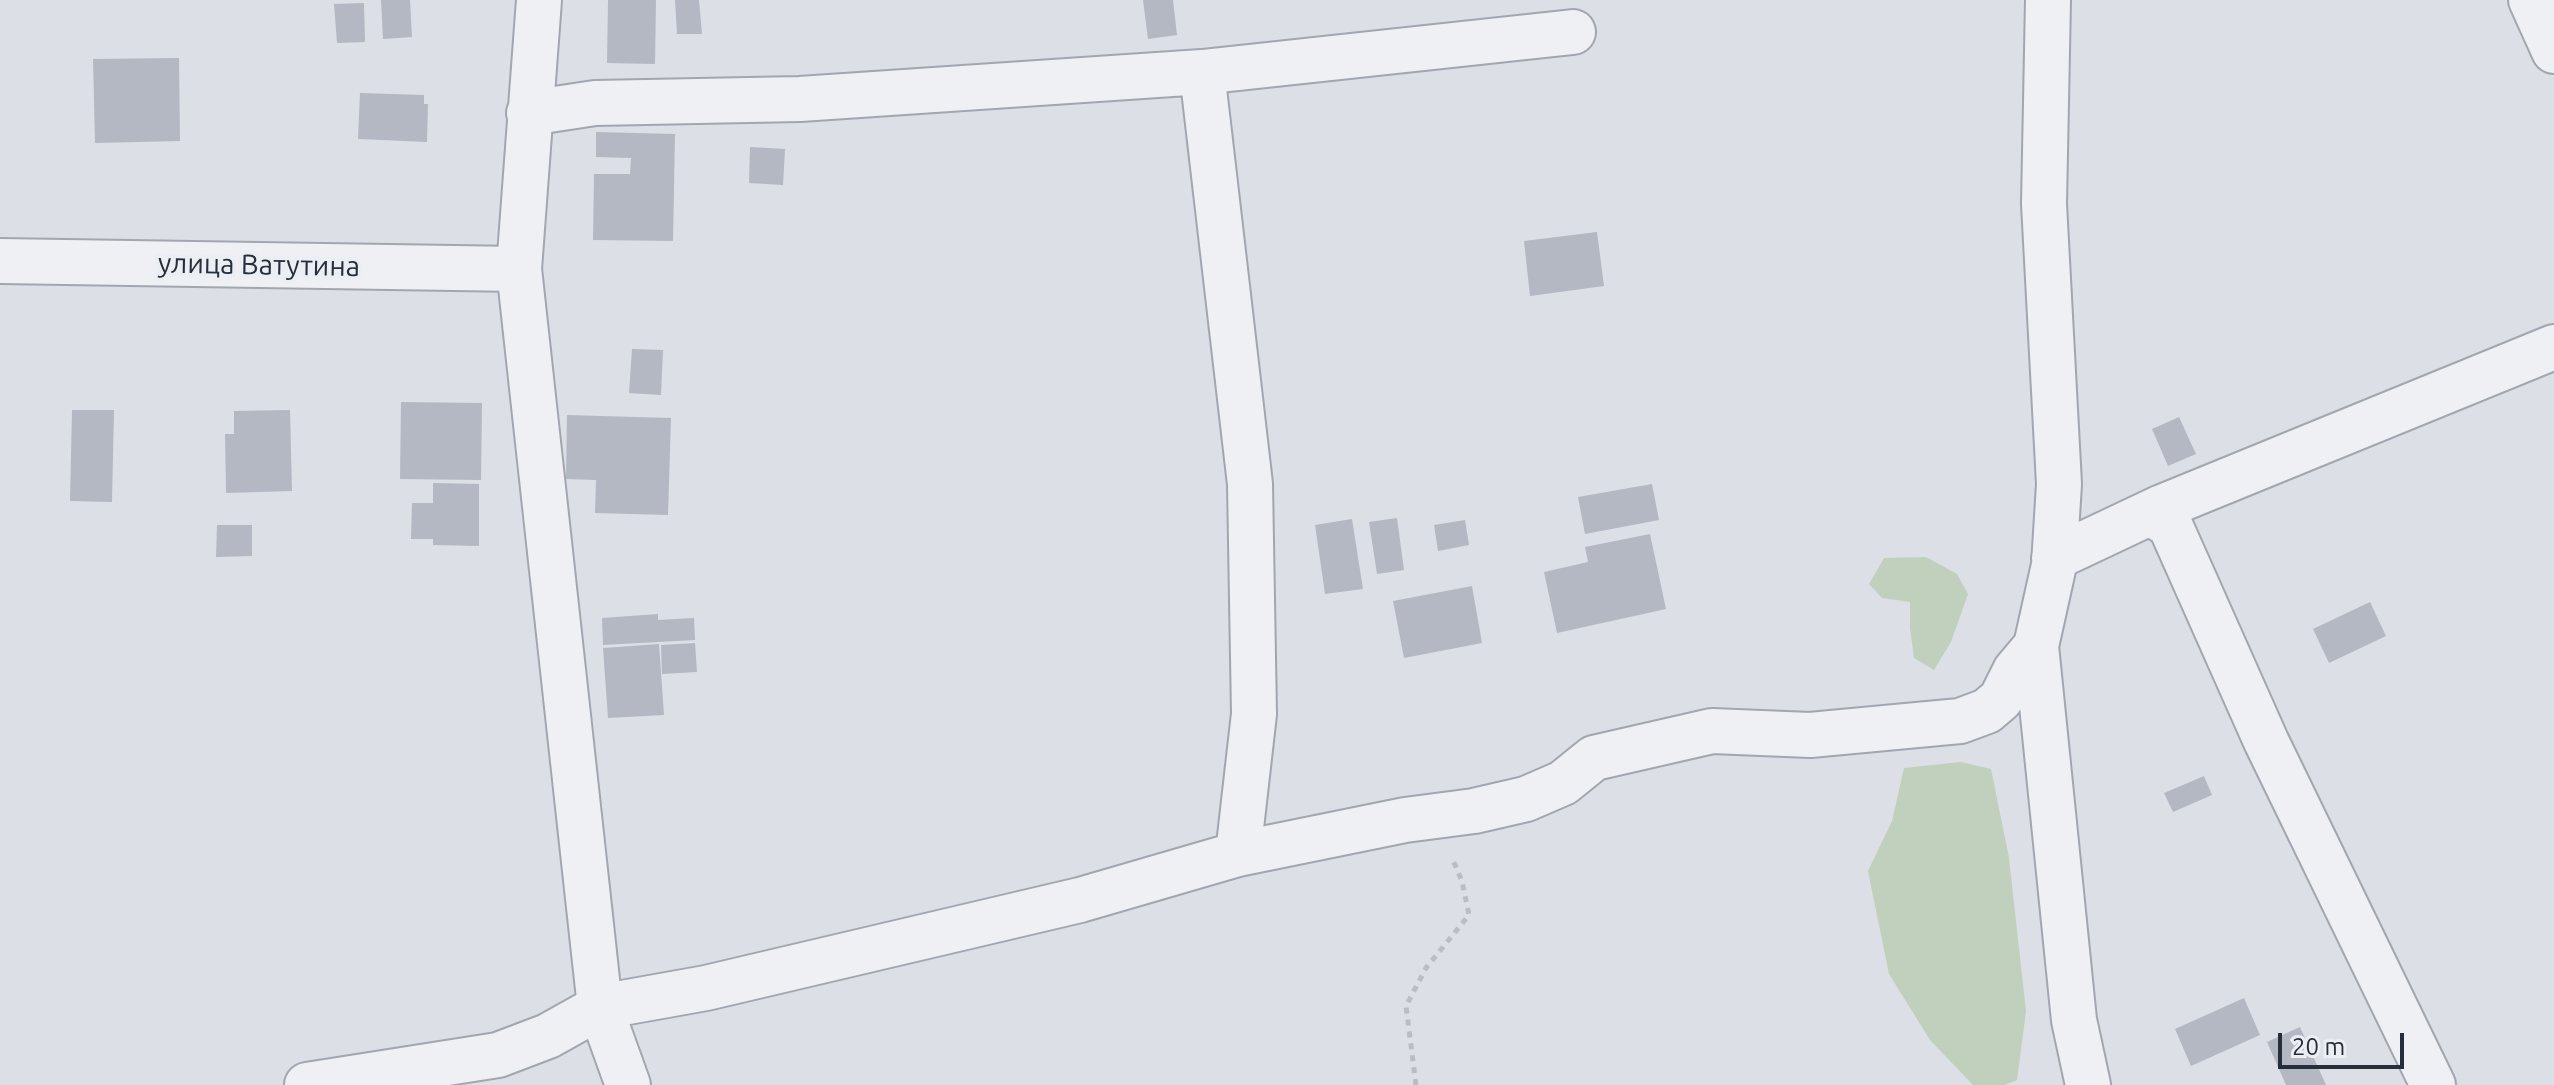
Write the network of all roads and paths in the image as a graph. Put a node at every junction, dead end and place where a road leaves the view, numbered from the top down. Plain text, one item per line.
1 (539, 0) edge
2 (2048, 0) edge
3 (2531, 0) edge
4 (1573, 32) dead end
5 (2554, 51) edge
6 (1202, 72) junction
7 (529, 113) junction
8 (0, 261) edge
9 (519, 269) junction
10 (2554, 347) edge
11 (2162, 514) junction
12 (2054, 558) junction
13 (2036, 646) junction
14 (1415, 819) junction
15 (1238, 854) junction
16 (600, 1007) junction
17 (307, 1085) edge
18 (628, 1085) edge
19 (1416, 1085) edge
20 (2088, 1085) edge
21 (2433, 1085) edge

1 - 7 street
2 - 12 street
3 - 5 street
4 - 6 street
6 - 7 street
6 - 15 street
7 - 9 street
8 - 9 street, улица Ватутина
9 - 16 street
10 - 11 street
11 - 12 street
11 - 21 street
12 - 13 street
13 - 14 street
13 - 20 street
14 - 15 street
14 - 19 path
15 - 16 street
16 - 17 street
16 - 18 street

